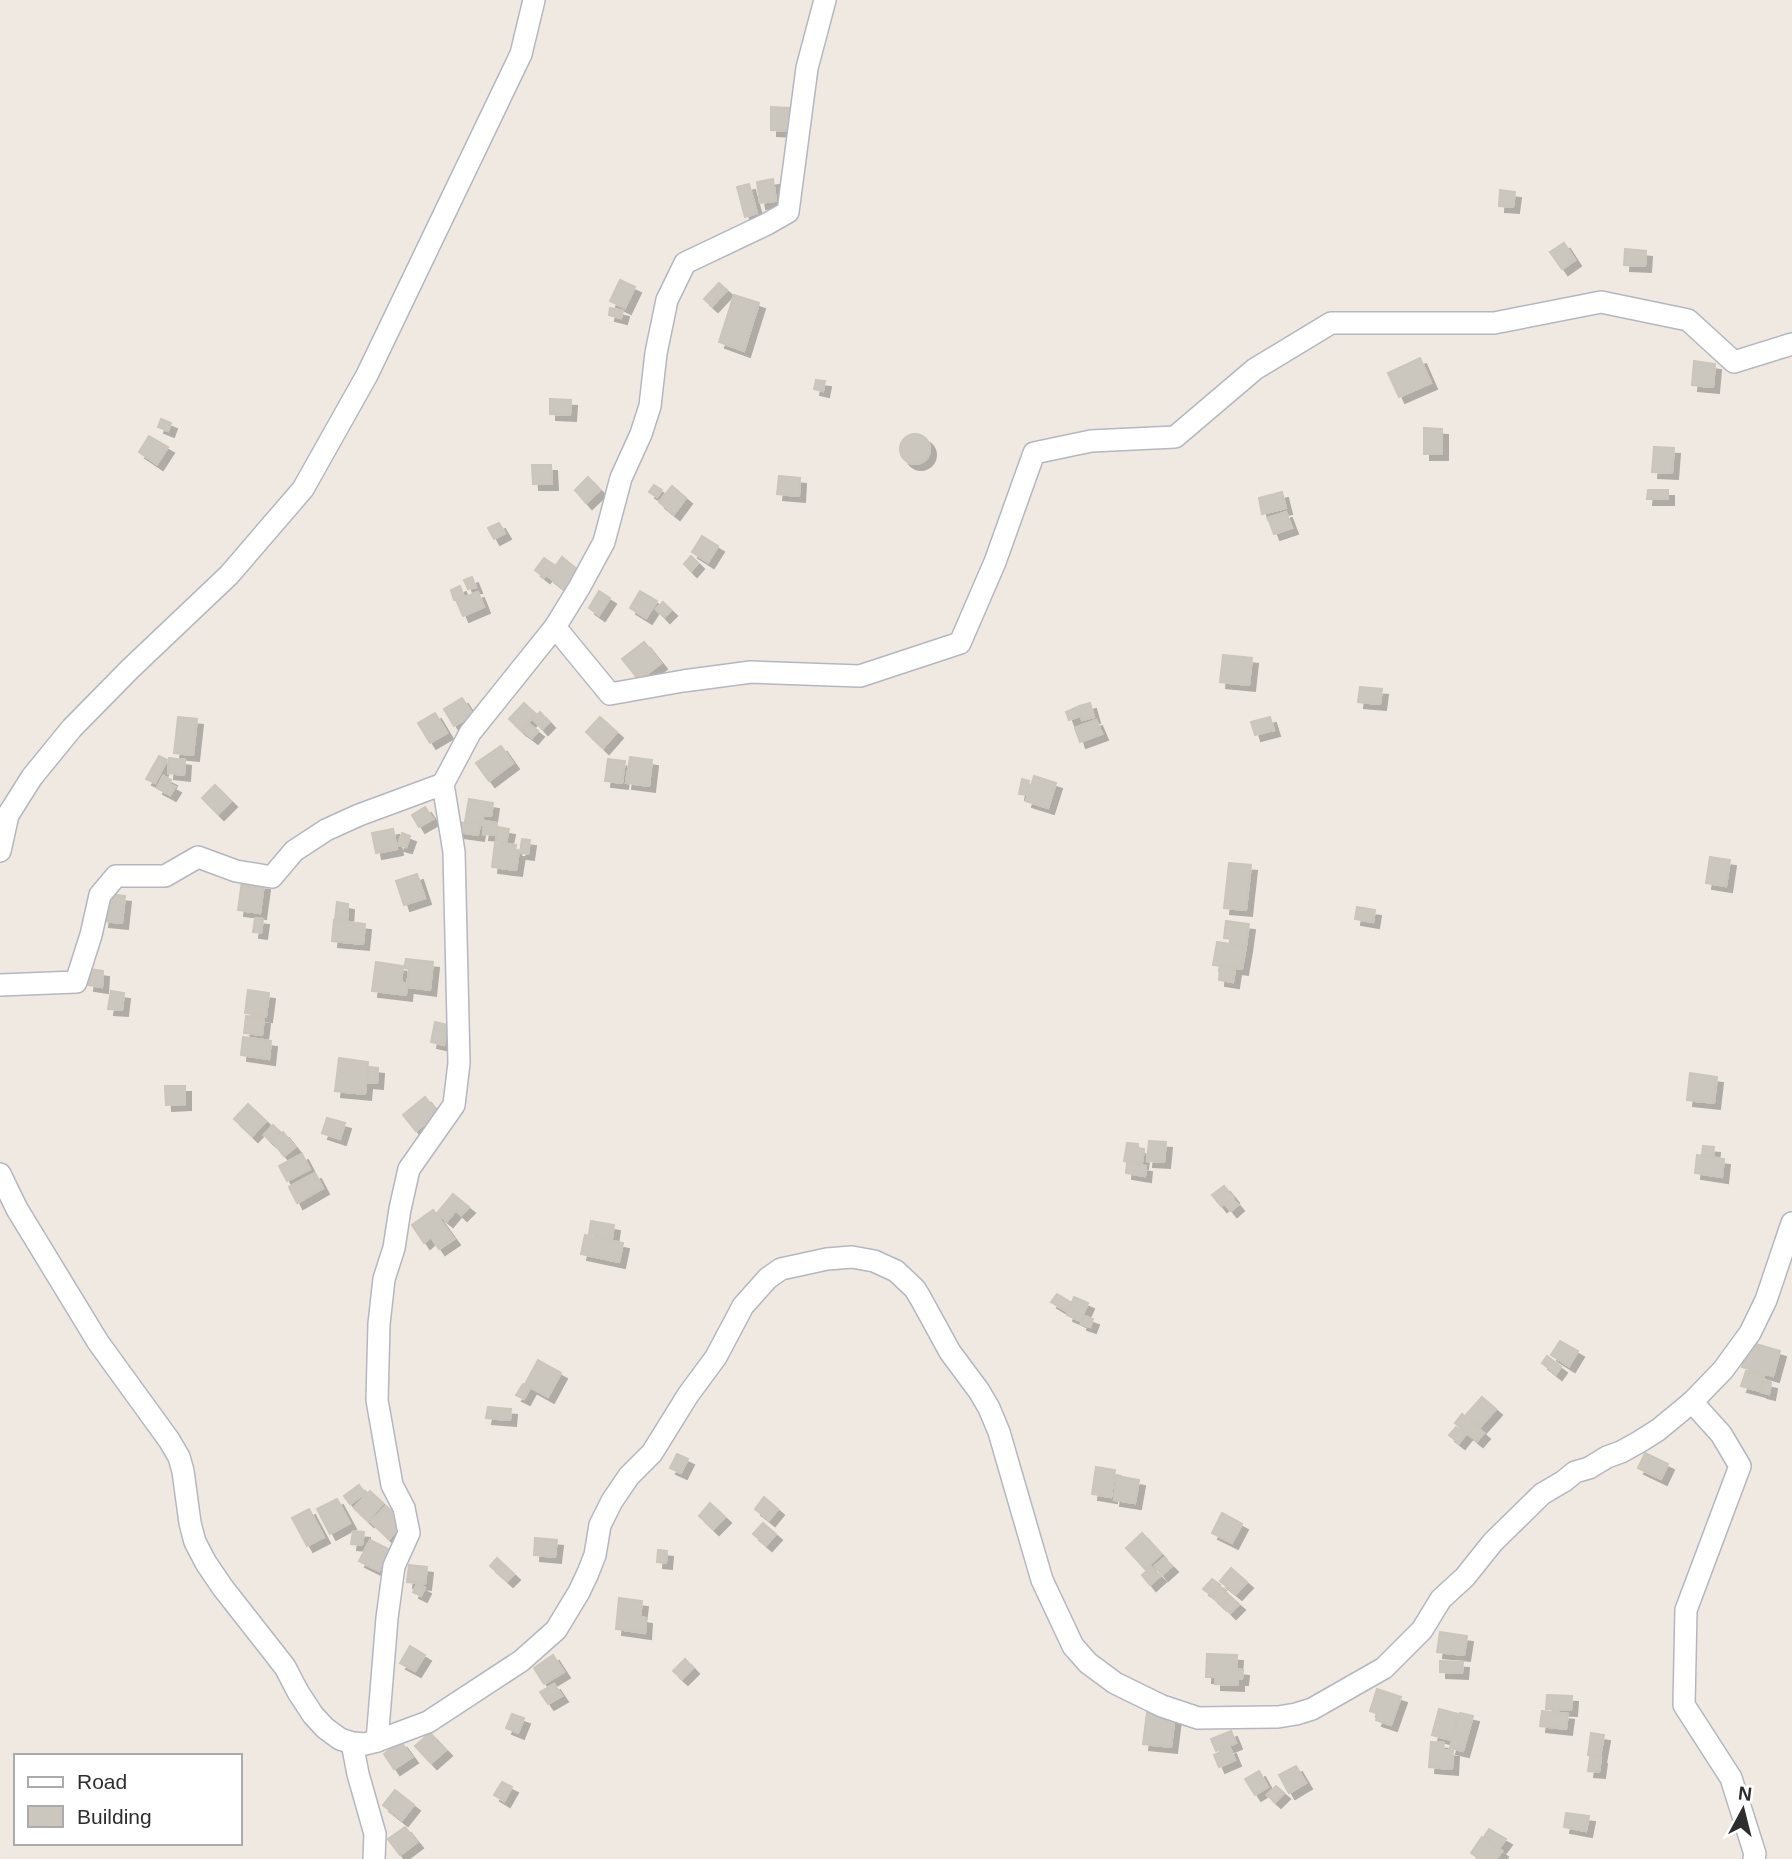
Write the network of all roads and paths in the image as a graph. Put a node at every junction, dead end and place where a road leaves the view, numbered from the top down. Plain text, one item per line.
1 (534, 0) edge
2 (825, 0) edge
3 (1792, 344) edge
4 (555, 627) junction
5 (443, 784) junction
6 (0, 851) edge
7 (0, 985) edge
8 (0, 1174) edge
9 (1792, 1223) edge
10 (1692, 1402) junction
11 (377, 1741) junction
12 (352, 1743) junction
13 (374, 1859) edge
14 (1755, 1859) edge

1 - 6 street
2 - 4 street
3 - 4 street
4 - 5 street
5 - 7 street
5 - 11 street
8 - 12 street
9 - 10 street
10 - 11 street
10 - 14 street
11 - 12 street
12 - 13 street

